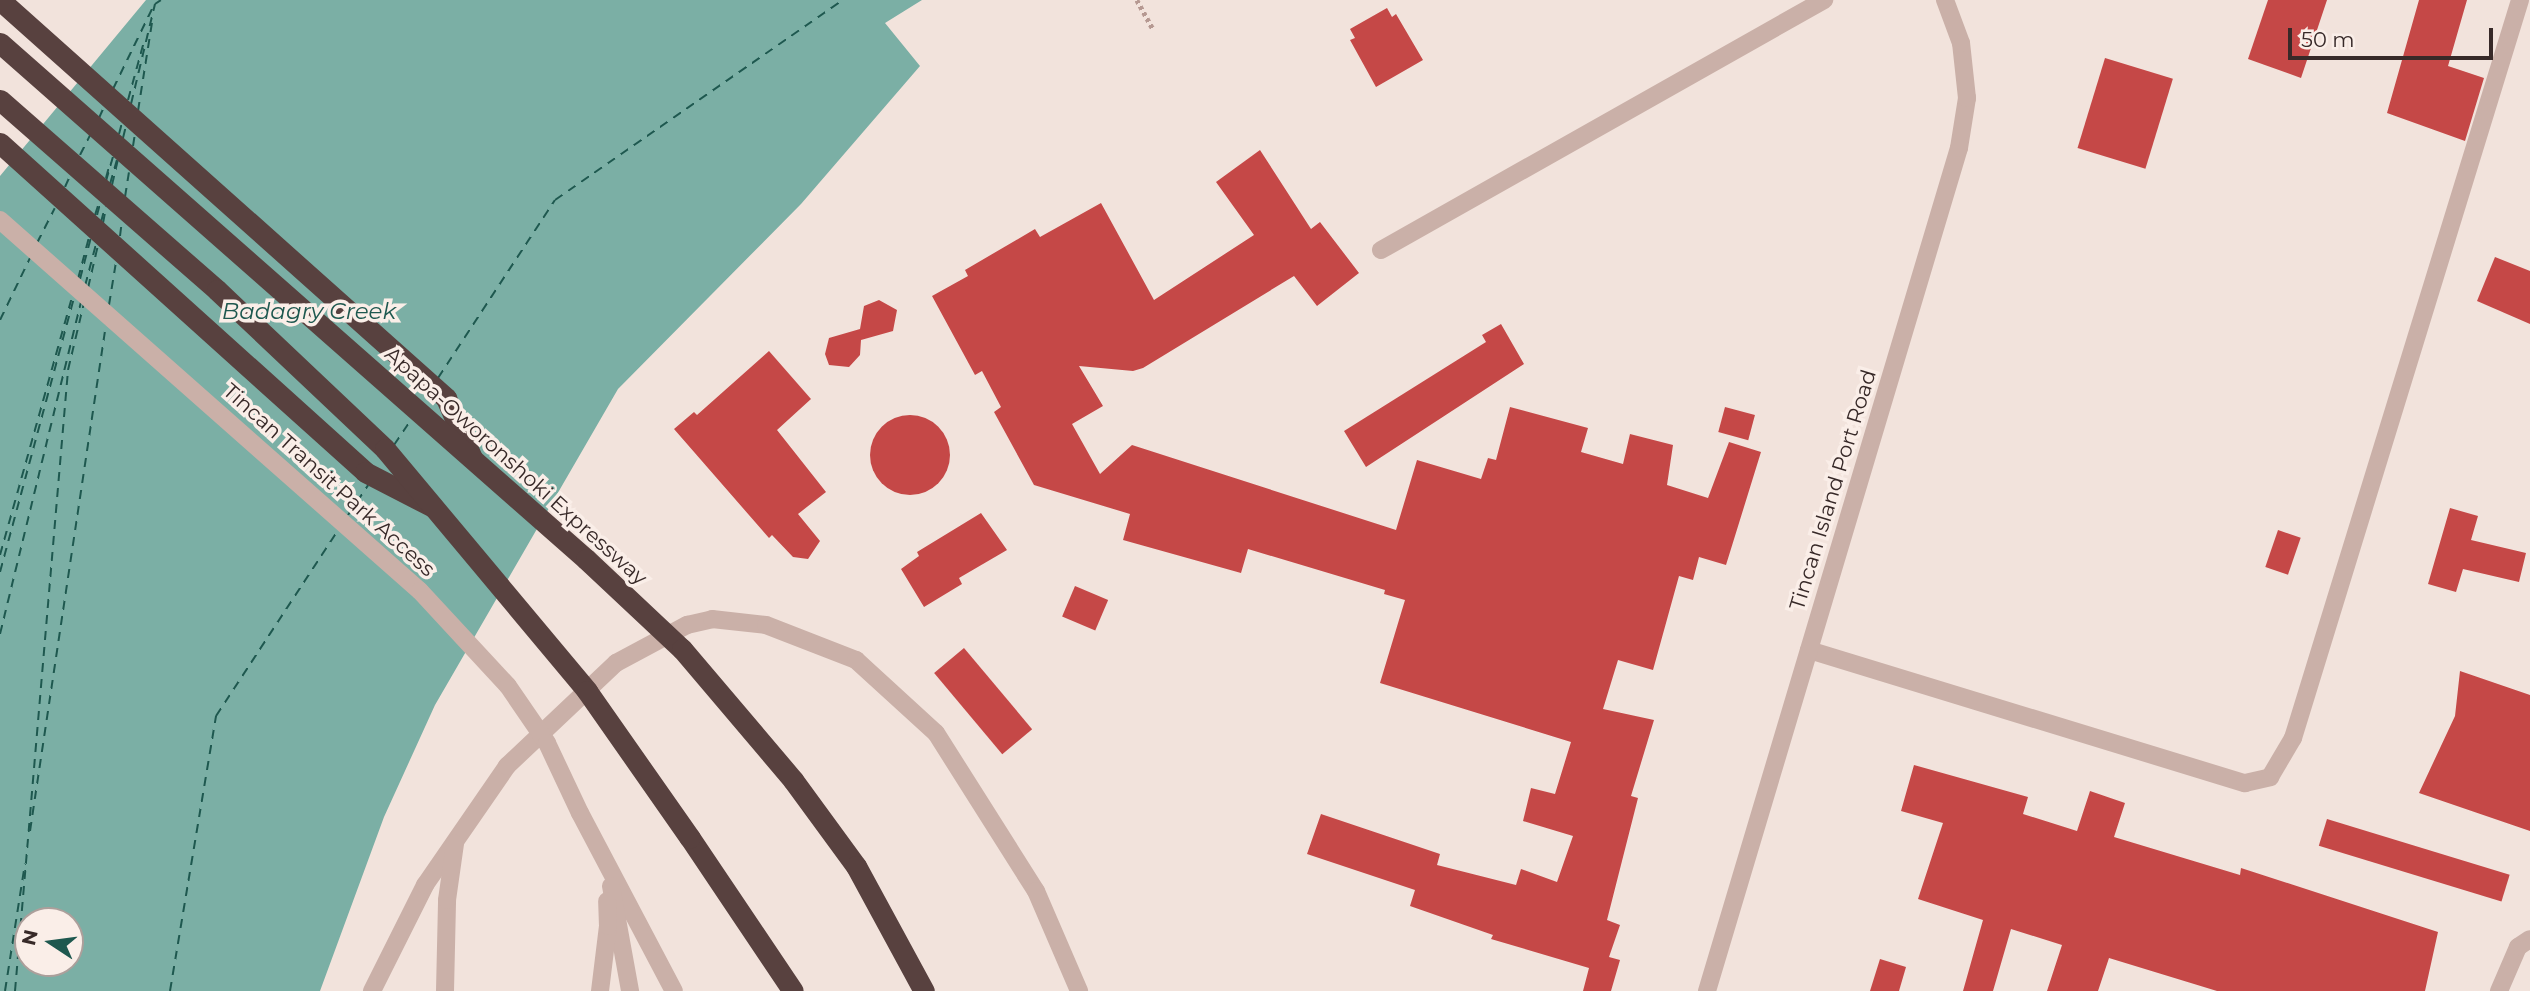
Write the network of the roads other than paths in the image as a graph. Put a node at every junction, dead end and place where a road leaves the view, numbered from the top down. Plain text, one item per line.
1 (0, 0) edge
2 (1824, 0) edge
3 (1945, 0) edge
4 (2521, 0) edge
5 (0, 43) edge
6 (0, 100) edge
7 (0, 143) edge
8 (0, 220) edge
9 (1381, 250) dead end
10 (472, 458) junction
11 (439, 510) junction
12 (1809, 650) junction
13 (461, 828) junction
14 (604, 859) junction
15 (2530, 939) edge
16 (372, 991) edge
17 (445, 991) edge
18 (600, 991) edge
19 (630, 991) edge
20 (674, 991) edge
21 (793, 991) edge
22 (924, 991) edge
23 (1079, 991) edge
24 (1707, 991) edge
25 (2499, 991) edge

1 - 10 highway
2 - 9 street
3 - 12 street, Tincan Island Port Road
4 - 12 street
5 - 10 highway, Apapa-Oworonshoki Expressway, bridge
6 - 11 highway, bridge
7 - 11 highway, bridge
8 - 14 street, Tincan Transit Park Access, bridge
10 - 22 highway, Apapa-Oworonshoki Expressway, bridge
11 - 21 highway, bridge
12 - 24 street, Tincan Island Port Road
13 - 16 street
13 - 17 street
13 - 23 street
14 - 18 street
14 - 19 street
14 - 20 street
15 - 25 street

